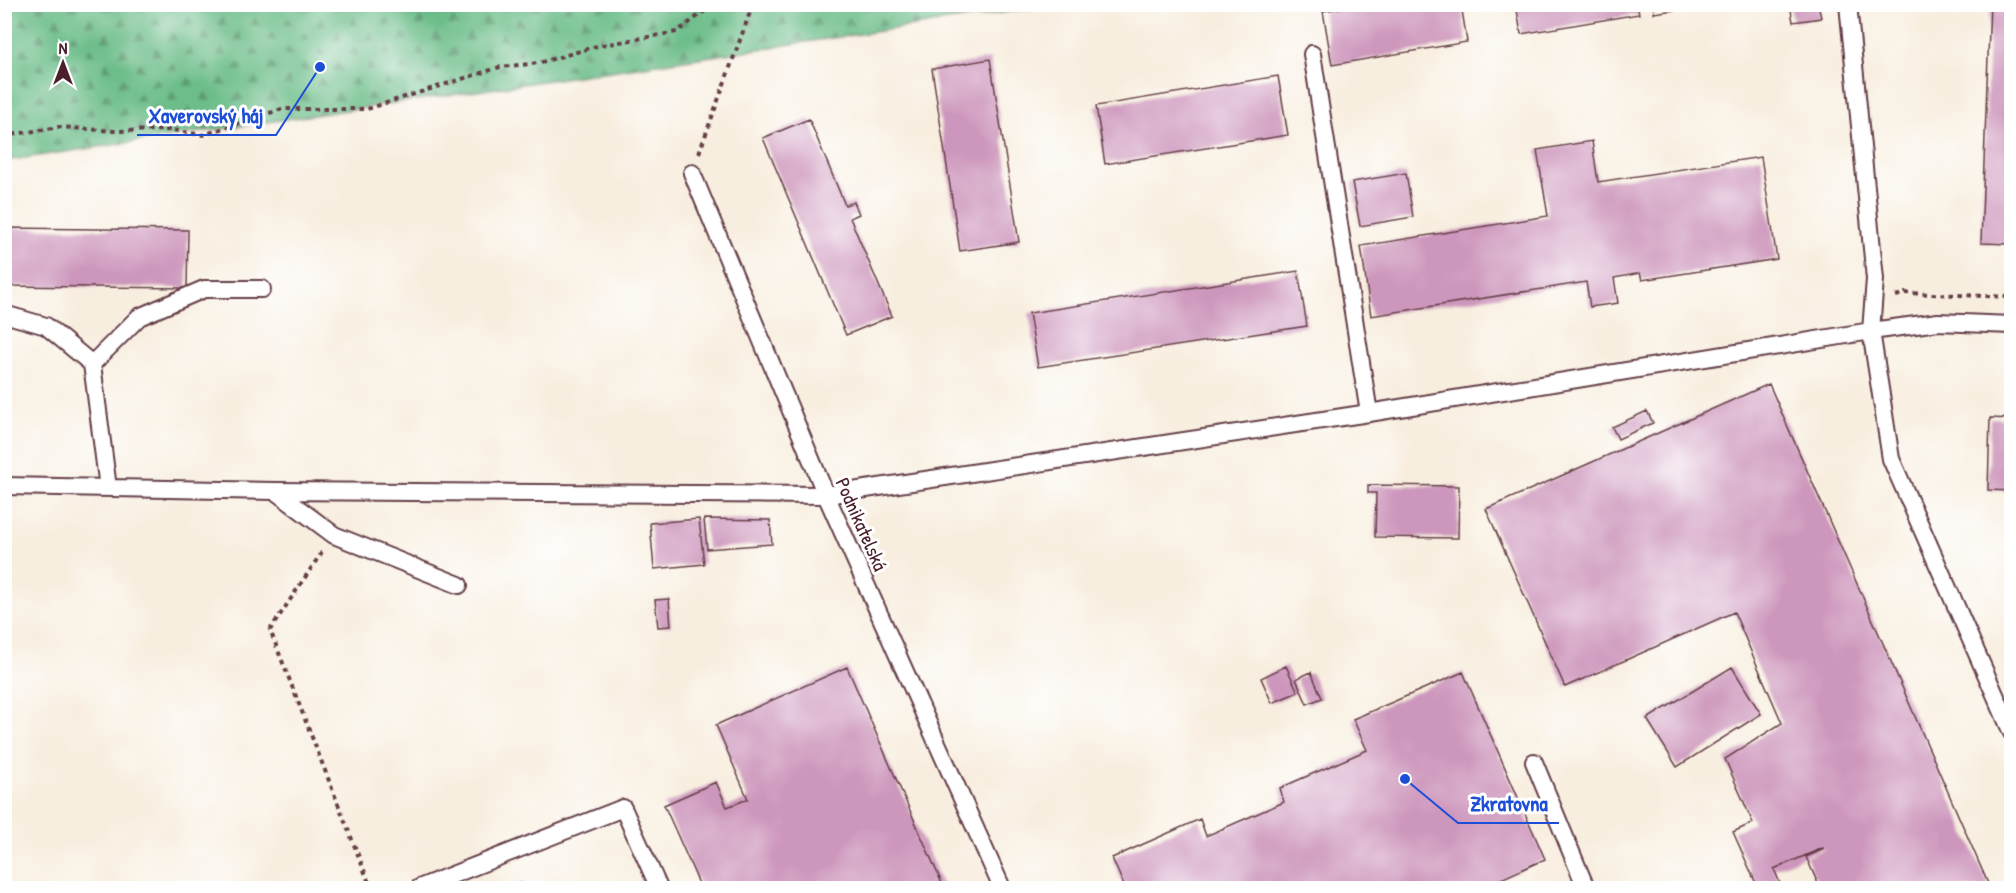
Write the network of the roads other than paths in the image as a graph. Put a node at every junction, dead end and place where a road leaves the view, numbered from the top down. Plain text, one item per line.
1 (1848, 4) edge
2 (1312, 54) dead end
3 (692, 173) road end
4 (261, 289) dead end
5 (4, 314) edge
6 (2012, 325) edge
7 (1870, 331) junction
8 (92, 364) junction
9 (1369, 413) junction
10 (4, 486) edge
11 (108, 488) junction
12 (275, 492) junction
13 (826, 495) junction
14 (459, 585) dead end
15 (2012, 733) edge
16 (1534, 762) dead end
17 (419, 888) edge
18 (659, 888) edge
19 (1002, 888) edge
20 (1586, 888) edge

1 - 7 lane
2 - 9 lane
3 - 13 lane, Podnikatelská
4 - 8 lane
5 - 8 lane
6 - 7 lane
7 - 9 lane
7 - 15 lane
8 - 11 lane
9 - 13 lane
10 - 11 lane
11 - 12 lane
12 - 13 lane
12 - 14 lane
13 - 19 lane, Podnikatelská
16 - 20 lane
17 - 18 lane

